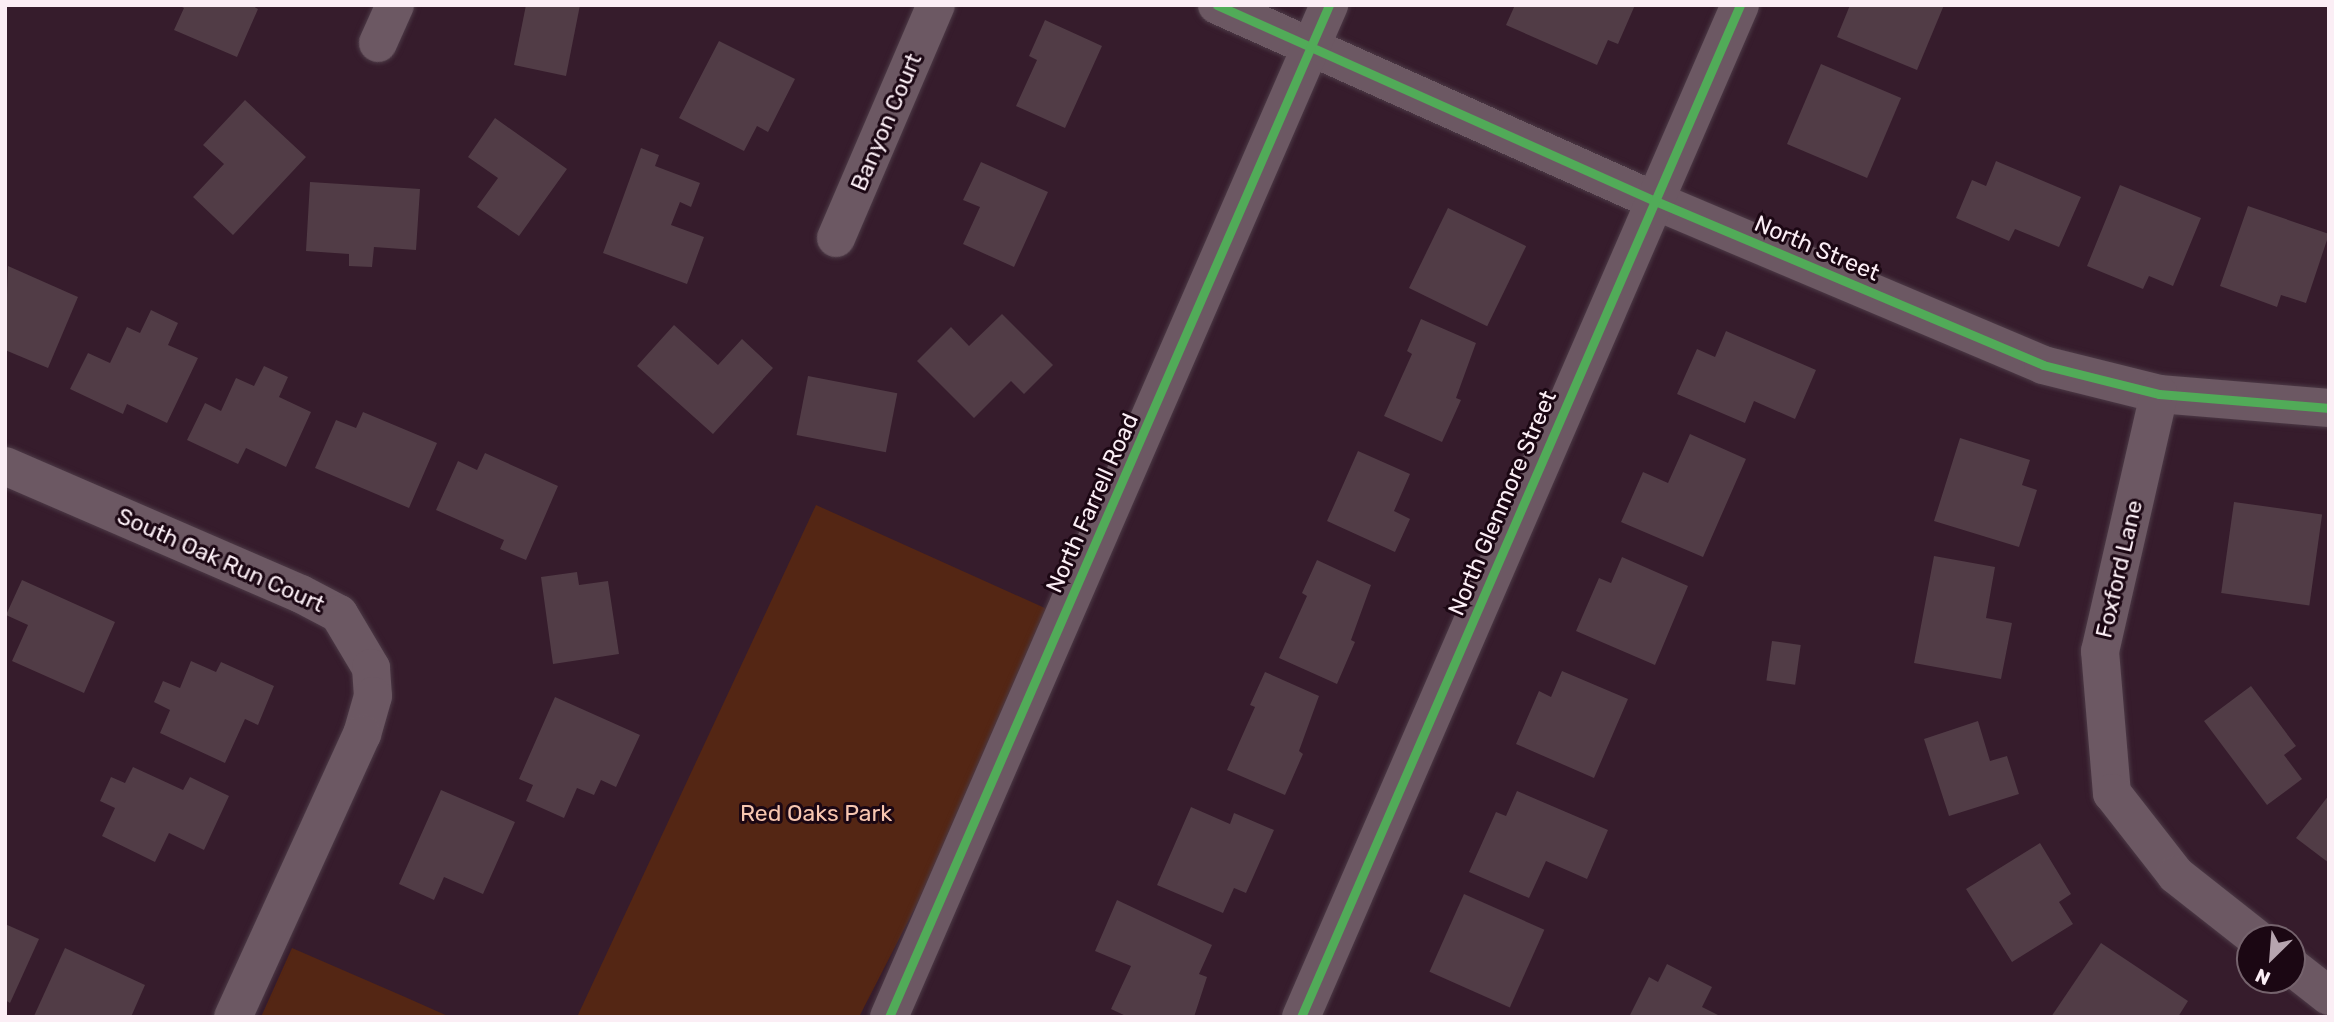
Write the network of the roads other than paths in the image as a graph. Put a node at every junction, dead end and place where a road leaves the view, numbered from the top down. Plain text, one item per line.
1 (395, 5) edge
2 (936, 5) edge
3 (1217, 5) edge
4 (1329, 5) edge
5 (1740, 5) edge
6 (378, 43) dead end
7 (1312, 46) junction
8 (1654, 200) junction
9 (836, 238) dead end
10 (2159, 394) junction
11 (2329, 408) edge
12 (5, 466) edge
13 (2238, 924) edge
14 (2306, 978) edge
15 (2329, 996) edge
16 (233, 1017) edge
17 (889, 1017) edge
18 (1301, 1017) edge

1 - 6 street
2 - 9 street, Banyon Court
3 - 7 street, North Street
4 - 7 street, North Farrell Road
5 - 8 street, North Glenmore Street
7 - 8 street, North Street
7 - 17 street, North Farrell Road
8 - 10 street, North Street
8 - 18 street, North Glenmore Street
10 - 11 street, North Street
10 - 13 street, Foxford Lane
12 - 16 street, South Oak Run Court
14 - 15 street

